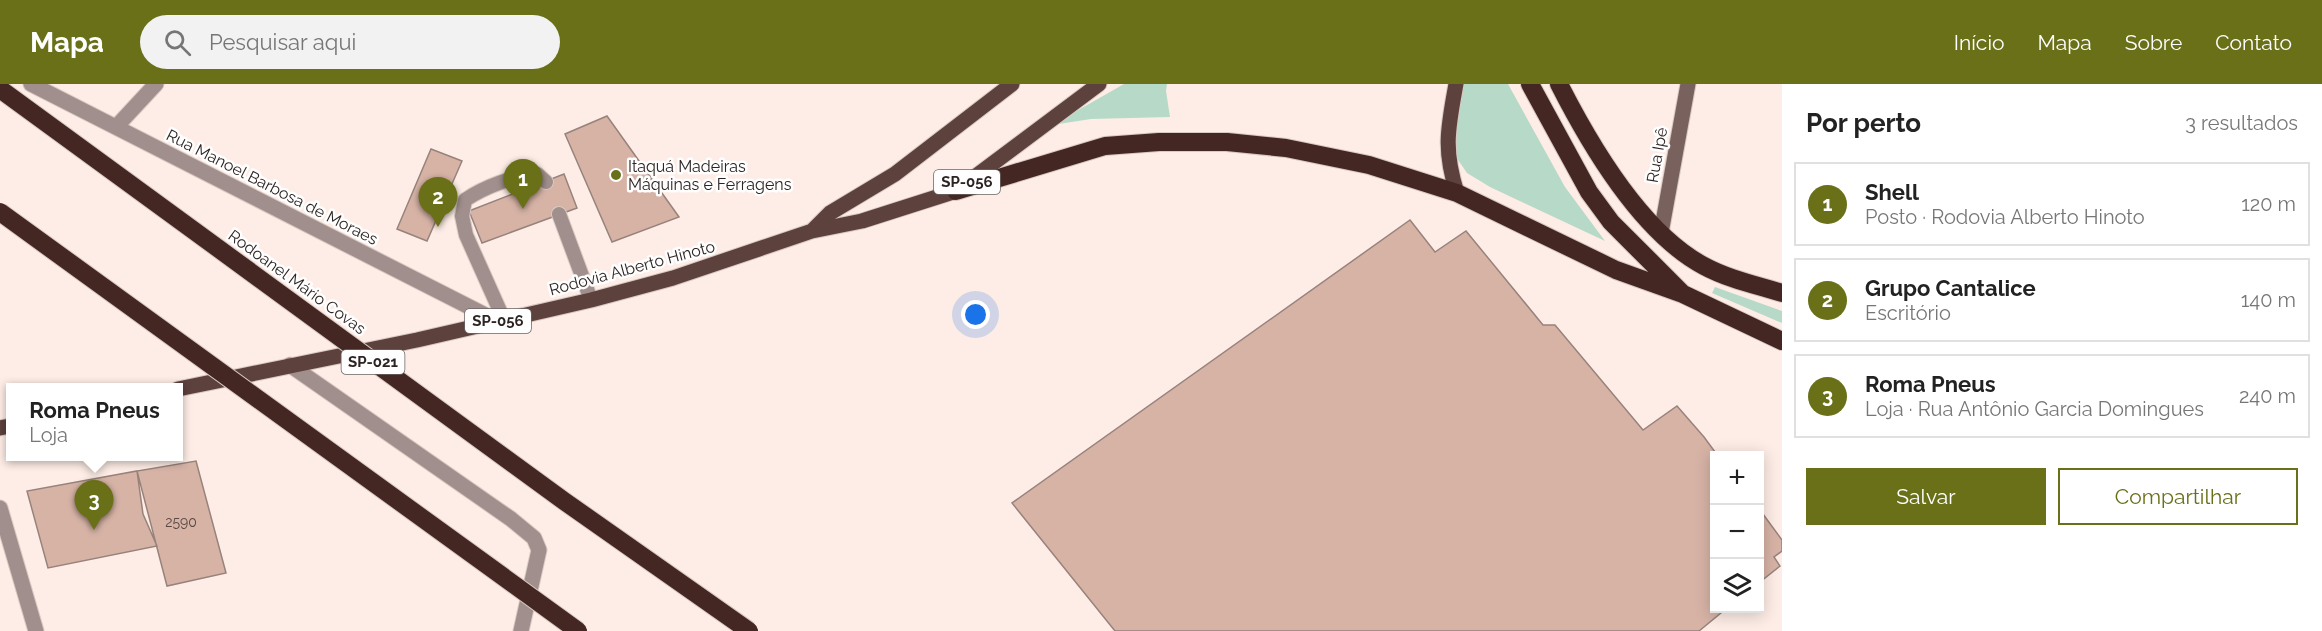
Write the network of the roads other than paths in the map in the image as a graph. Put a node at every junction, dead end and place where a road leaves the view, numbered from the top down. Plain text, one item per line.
1 (31, 84) edge
2 (156, 84) edge
3 (1012, 84) edge
4 (1099, 84) edge
5 (1456, 84) edge
6 (1530, 84) edge
7 (1559, 84) edge
8 (1688, 84) edge
9 (0, 89) edge
10 (116, 127) junction
11 (546, 182) dead end
12 (956, 191) junction
13 (1457, 193) junction
14 (0, 212) edge
15 (559, 214) dead end
16 (812, 231) junction
17 (1662, 233) junction
18 (1782, 293) edge
19 (1683, 294) junction
20 (591, 300) junction
21 (501, 320) junction
22 (1782, 341) edge
23 (290, 365) junction
24 (183, 388) edge
25 (0, 508) edge
26 (36, 631) edge
27 (521, 631) edge
28 (578, 631) edge
29 (749, 631) edge

1 - 10 street, Rua Manoel Barbosa de Moraes
2 - 10 street
3 - 16 main road, Rodovia Alberto Hinoto / SP-056
4 - 12 main road, Rodovia Alberto Hinoto / SP-056
5 - 13 main road
6 - 19 highway
7 - 17 highway
8 - 17 street, Rua Ipê
9 - 29 highway, Rodoanel Mário Covas / SP-021, bridge
10 - 21 street, Rua Manoel Barbosa de Moraes
11 - 21 lane
12 - 13 highway
12 - 16 main road, Rodovia Alberto Hinoto / SP-056
13 - 19 highway
14 - 28 highway, bridge
15 - 20 lane
16 - 20 main road, Rodovia Alberto Hinoto / SP-056
17 - 18 highway
19 - 22 highway
20 - 21 main road, Rodovia Alberto Hinoto / SP-056
21 - 23 main road, Rodovia Alberto Hinoto / SP-056
23 - 24 main road, Rodovia Alberto Hinoto / SP-056
23 - 27 street
25 - 26 street

